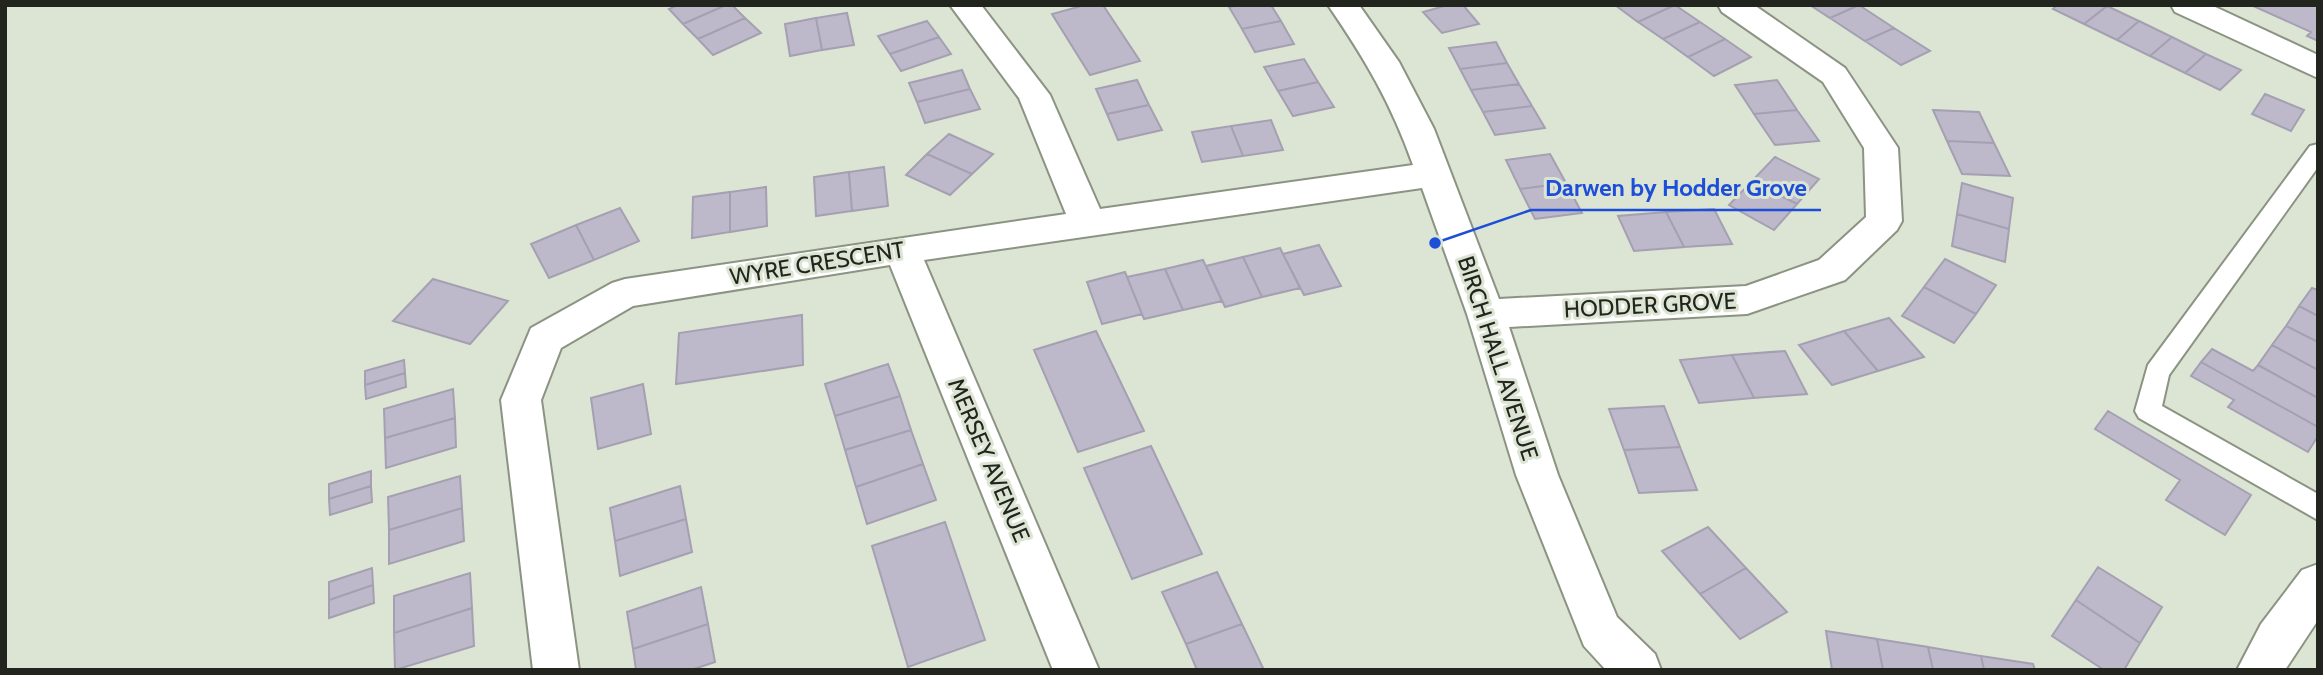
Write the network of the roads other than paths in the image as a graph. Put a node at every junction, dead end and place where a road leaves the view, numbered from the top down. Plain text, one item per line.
1 (965, 5) edge
2 (1343, 5) edge
3 (1733, 5) edge
4 (2186, 5) edge
5 (2318, 68) edge
6 (2318, 151) edge
7 (1435, 174) junction
8 (1088, 223) junction
9 (902, 250) junction
10 (1486, 314) junction
11 (2318, 508) edge
12 (2318, 584) edge
13 (2266, 662) edge
14 (556, 670) edge
15 (1076, 670) edge
16 (1638, 670) edge

1 - 8 street
2 - 7 street, BIRCH HALL AVENUE
3 - 10 street, HODDER GROVE
4 - 5 street
6 - 11 lane
7 - 8 street, WYRE CRESCENT
7 - 10 street, BIRCH HALL AVENUE
8 - 9 street, WYRE CRESCENT
9 - 14 street, WYRE CRESCENT
9 - 15 street, MERSEY AVENUE
10 - 16 street, BIRCH HALL AVENUE
12 - 13 street

